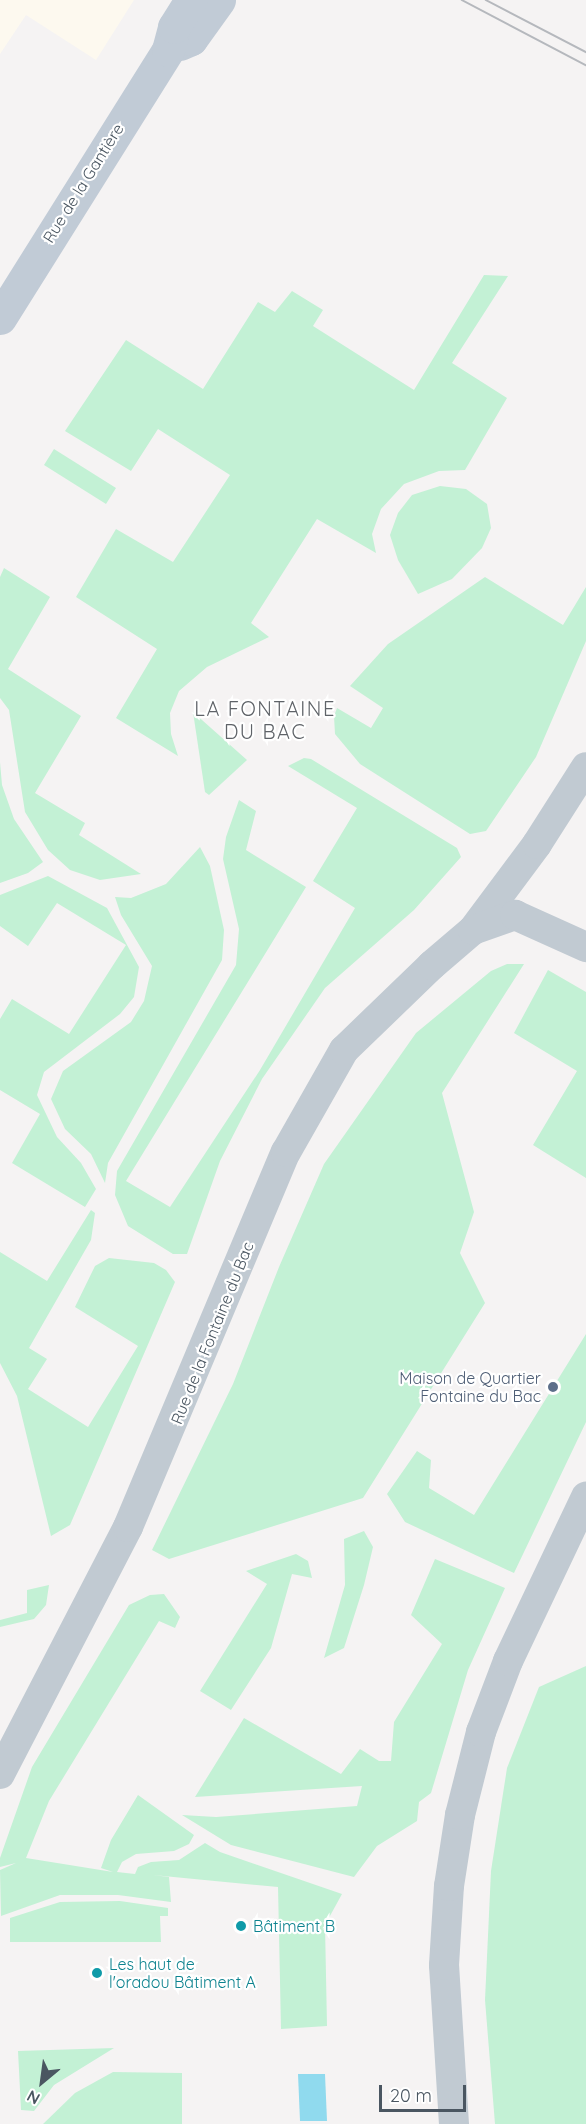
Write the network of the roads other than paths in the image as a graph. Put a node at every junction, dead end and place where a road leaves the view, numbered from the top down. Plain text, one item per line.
1 (191, 0) edge
2 (219, 0) edge
3 (168, 50) junction
4 (0, 318) edge
5 (586, 767) edge
6 (473, 930) junction
7 (586, 947) edge
8 (586, 1497) edge
9 (9, 1743) edge
10 (0, 1774) edge
11 (454, 2124) edge

1 - 3 main road, Rue de la Gantière
2 - 3 main road, Rue de la Gantière
3 - 4 main road, Rue de la Gantière
5 - 6 street, Rue de la Fontaine du Bac
6 - 7 street, Rue de la Fontaine du Bac
6 - 9 street, Rue de la Fontaine du Bac
8 - 11 street
9 - 10 street, Rue de la Fontaine du Bac

